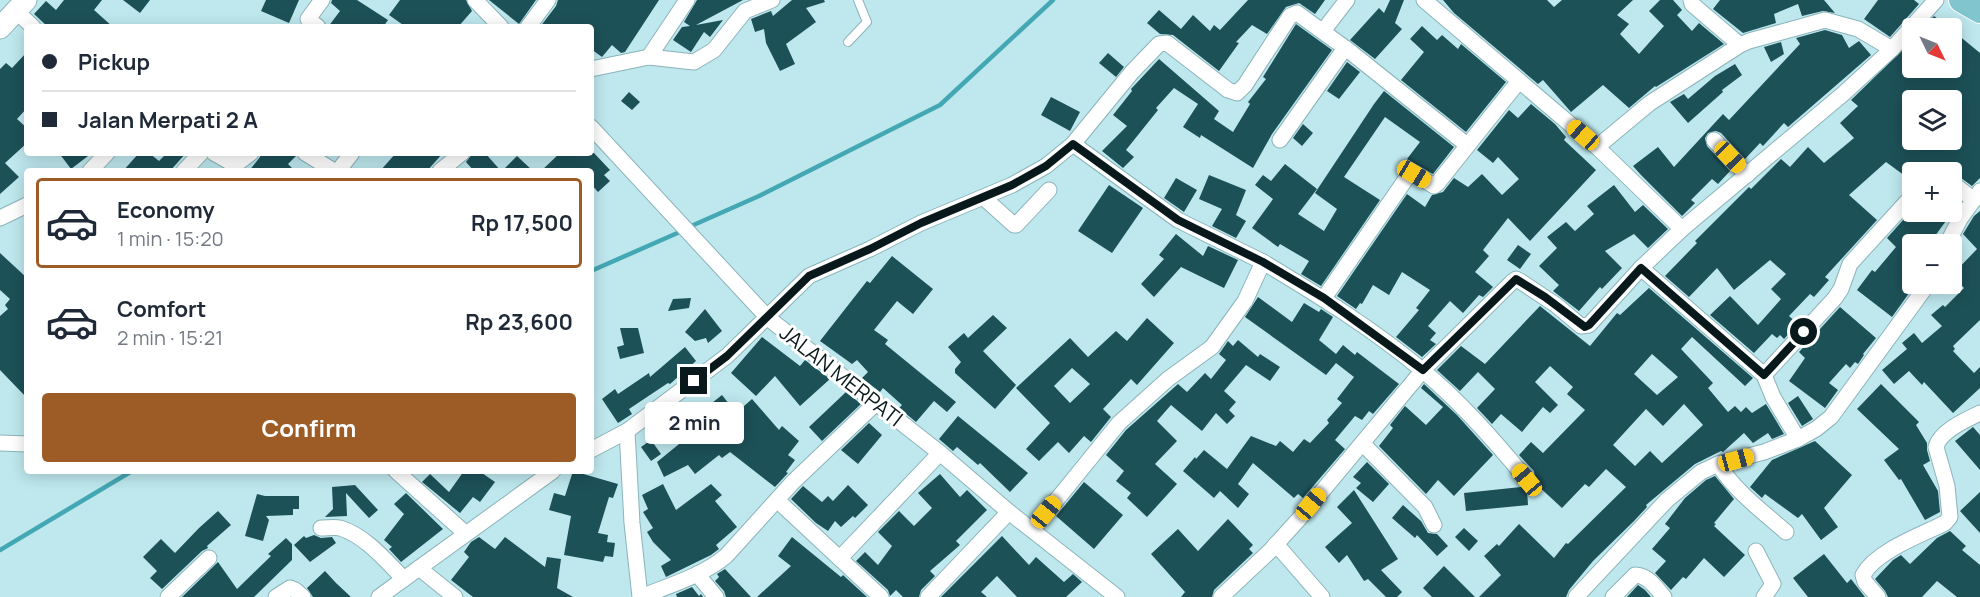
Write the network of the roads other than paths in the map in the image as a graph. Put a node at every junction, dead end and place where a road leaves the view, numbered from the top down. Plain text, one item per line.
1 (322, 0) edge
2 (475, 0) edge
3 (548, 0) edge
4 (687, 0) edge
5 (772, 0) edge
6 (858, 0) edge
7 (1347, 0) edge
8 (1424, 0) edge
9 (1691, 0) edge
10 (1936, 0) edge
11 (1960, 0) edge
12 (21, 6) edge
13 (1980, 11) edge
14 (31, 24) edge
15 (314, 24) edge
16 (498, 24) edge
17 (530, 24) edge
18 (0, 28) edge
19 (1323, 31) junction
20 (848, 42) dead end
21 (1740, 45) junction
22 (1345, 48) junction
23 (1892, 49) junction
24 (649, 57) junction
25 (594, 68) edge
26 (1520, 81) junction
27 (594, 130) edge
28 (1280, 140) dead end
29 (1714, 140) dead end
30 (1073, 144) junction
31 (1467, 145) junction
32 (1598, 147) junction
33 (104, 156) edge
34 (198, 156) edge
35 (219, 156) edge
36 (247, 156) edge
37 (310, 156) edge
38 (348, 156) edge
39 (458, 156) edge
40 (93, 168) edge
41 (187, 168) edge
42 (331, 168) edge
43 (338, 168) edge
44 (444, 168) edge
45 (1747, 175) junction
46 (1962, 188) edge
47 (1049, 190) dead end
48 (1977, 196) edge
49 (984, 198) junction
50 (24, 206) edge
51 (1902, 207) edge
52 (0, 218) edge
53 (1682, 229) junction
54 (1952, 234) edge
55 (1263, 262) junction
56 (1641, 268) junction
57 (1921, 294) edge
58 (1324, 298) junction
59 (768, 318) junction
60 (1423, 370) junction
61 (1764, 375) junction
62 (876, 403) junction
63 (1978, 418) edge
64 (627, 431) junction
65 (1798, 439) junction
66 (0, 443) edge
67 (24, 444) edge
68 (1363, 444) junction
69 (594, 448) edge
70 (940, 453) junction
71 (1718, 464) junction
72 (399, 474) edge
73 (549, 474) edge
74 (1527, 480) dead end
75 (777, 500) junction
76 (1009, 512) junction
77 (1434, 525) dead end
78 (321, 528) dead end
79 (1033, 529) junction
80 (1786, 532) dead end
81 (465, 533) junction
82 (1276, 544) junction
83 (1756, 551) dead end
84 (209, 558) dead end
85 (840, 558) junction
86 (419, 568) junction
87 (697, 574) junction
88 (404, 579) junction
89 (168, 597) edge
90 (276, 597) edge
91 (303, 597) edge
92 (379, 597) edge
93 (455, 597) edge
94 (641, 597) edge
95 (716, 597) edge
96 (881, 597) edge
97 (928, 597) edge
98 (1117, 597) edge
99 (1221, 597) edge
100 (1322, 597) edge
101 (1576, 597) edge
102 (1614, 597) edge
103 (1664, 597) edge
104 (1764, 597) edge
105 (1878, 597) edge

1 - 15 street
2 - 16 street
3 - 17 street
4 - 24 street
5 - 24 street
6 - 20 lane
7 - 19 street
8 - 26 street
9 - 21 street
10 - 23 street
11 - 13 main road
12 - 14 street
12 - 18 street
19 - 22 street
19 - 30 street
21 - 23 street
21 - 32 street
22 - 28 street
22 - 31 street
23 - 45 street
24 - 25 street
26 - 31 street
26 - 32 street
27 - 59 street, JALAN MERPATI
29 - 45 street
30 - 49 street
30 - 55 street
31 - 58 street
32 - 53 street
33 - 40 street
34 - 41 street
35 - 36 street
37 - 42 street
38 - 43 street
39 - 44 street
45 - 53 street
46 - 48 street
47 - 49 street
48 - 54 street
49 - 59 street
50 - 52 street
51 - 61 street
53 - 56 street
55 - 58 street
55 - 79 street
56 - 60 street
56 - 61 street
57 - 65 street
58 - 60 street
59 - 62 street, JALAN MERPATI
59 - 64 street
60 - 68 street
60 - 74 street
61 - 65 street
62 - 70 street, JALAN MERPATI
62 - 75 street
63 - 105 street
64 - 69 street
64 - 94 street
65 - 71 street
66 - 67 street
68 - 77 street
68 - 82 street
70 - 76 street, JALAN MERPATI
70 - 85 street
71 - 80 street
71 - 101 street
72 - 81 street
73 - 81 street
75 - 85 street
75 - 87 street
76 - 79 street, JALAN MERPATI
76 - 97 street
78 - 88 street
79 - 98 street, JALAN MERPATI
81 - 86 street
82 - 99 street
82 - 100 street
83 - 104 street
84 - 89 street
85 - 96 street
86 - 88 street
86 - 93 street
87 - 94 street
87 - 95 street
88 - 92 street
90 - 91 street
102 - 103 street

